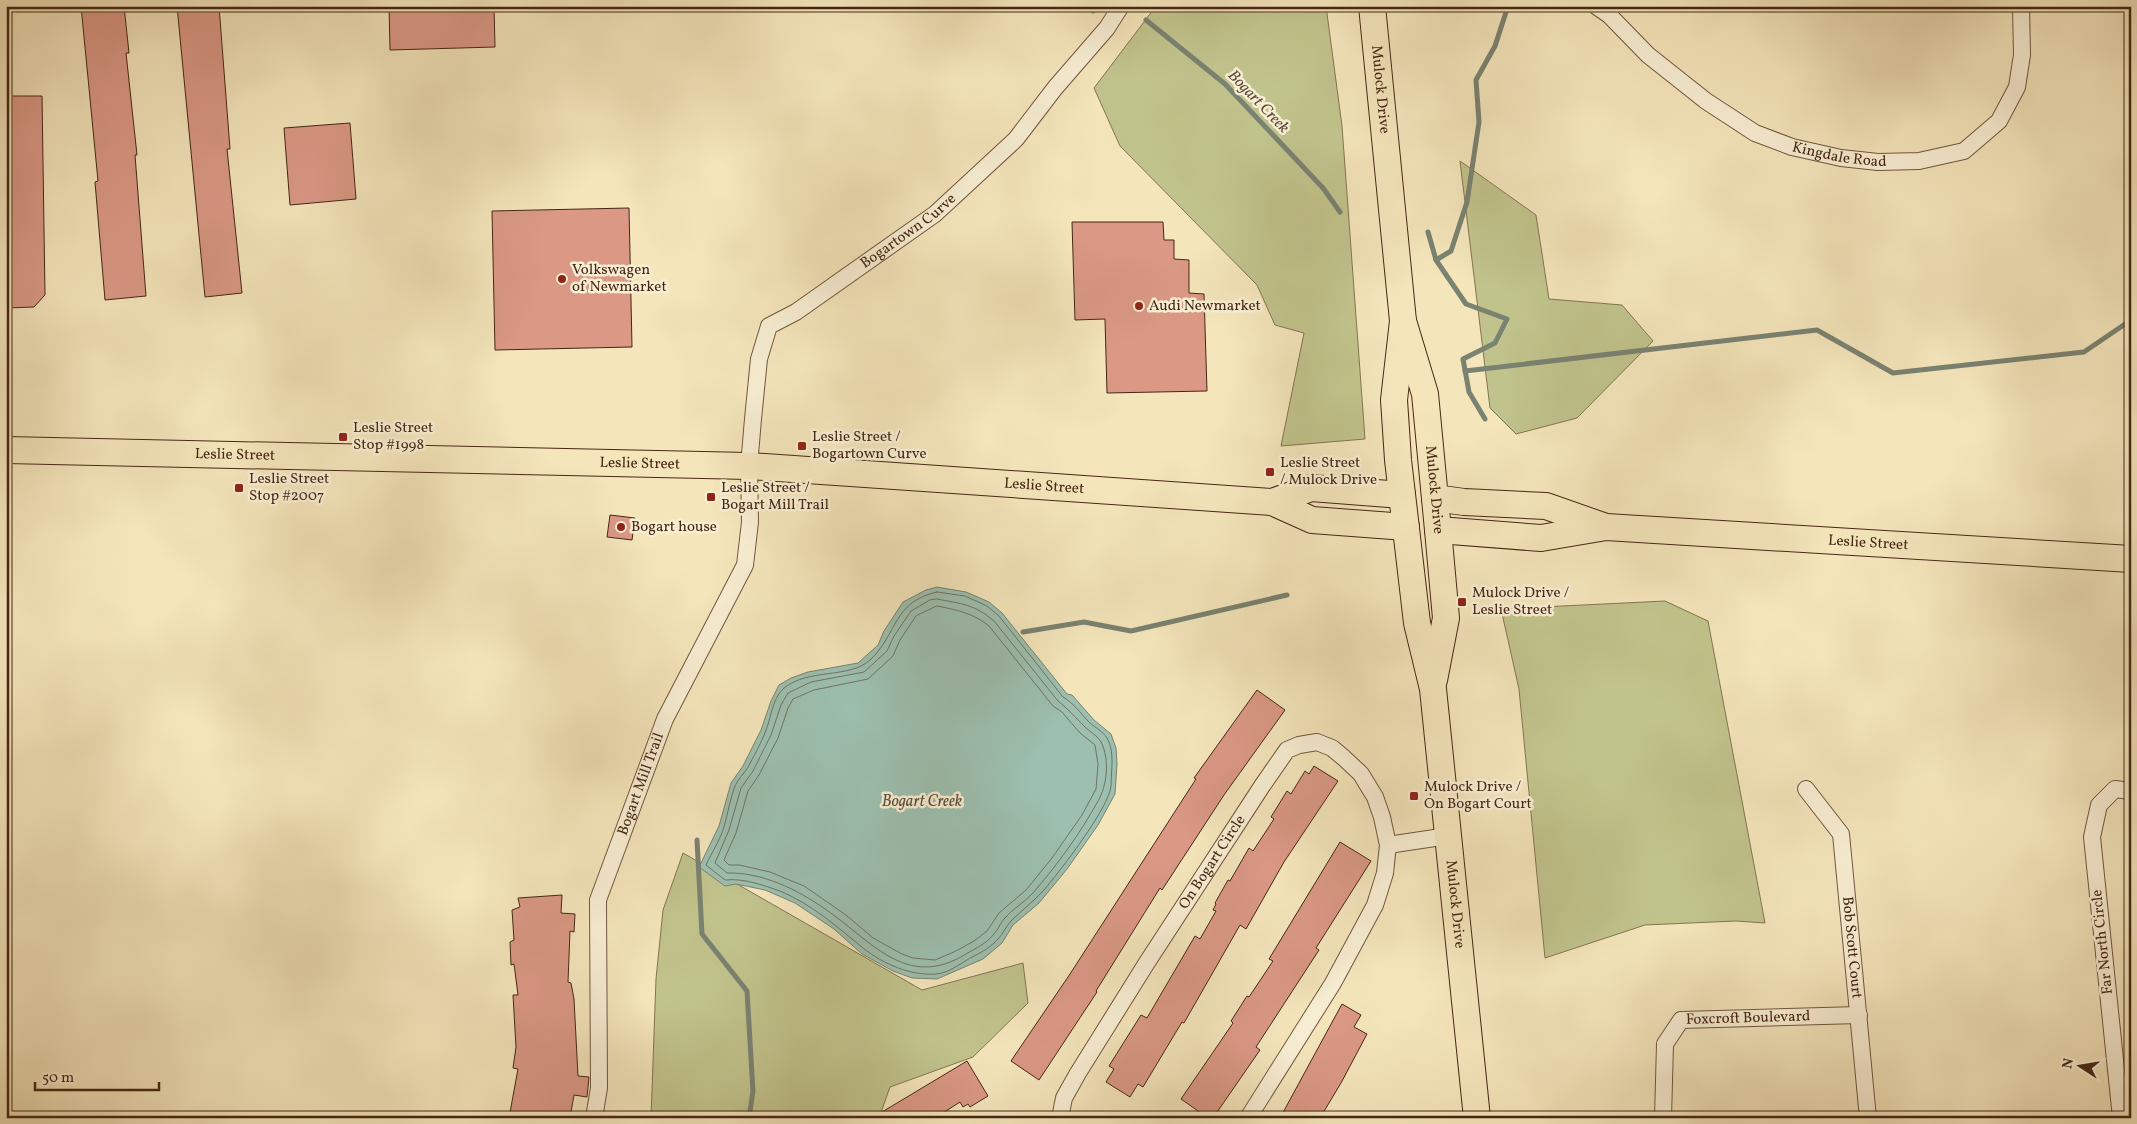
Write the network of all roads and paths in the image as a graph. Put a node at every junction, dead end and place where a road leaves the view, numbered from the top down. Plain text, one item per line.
1 (1120, 6) edge
2 (1372, 6) edge
3 (1596, 6) edge
4 (2020, 6) edge
5 (1403, 321) junction
6 (6, 450) edge
7 (749, 466) junction
8 (1402, 495) junction
9 (1435, 498) junction
10 (1272, 502) junction
11 (1406, 527) junction
12 (1606, 527) junction
13 (1438, 530) junction
14 (2131, 560) edge
15 (1433, 689) junction
16 (1806, 789) dead end
17 (2131, 791) edge
18 (1448, 836) junction
19 (1388, 845) junction
20 (1859, 1016) junction
21 (594, 1118) edge
22 (1060, 1118) edge
23 (1248, 1118) edge
24 (1477, 1118) edge
25 (1664, 1118) edge
26 (1868, 1118) edge
27 (2121, 1118) edge

1 - 7 street, Bogartown Curve
2 - 5 main road, Mulock Drive
3 - 4 street, Kingdale Road
5 - 8 main road, Mulock Drive
5 - 9 main road, Mulock Drive
6 - 7 main road, Leslie Street
7 - 10 main road, Leslie Street
7 - 21 street, Bogart Mill Trail
8 - 10 main road, Leslie Street
8 - 11 main road, Mulock Drive
9 - 12 main road, Leslie Street
9 - 13 main road, Mulock Drive
10 - 11 main road, Leslie Street
11 - 15 main road, Mulock Drive
12 - 13 main road, Leslie Street
12 - 14 main road, Leslie Street
13 - 15 main road, Mulock Drive
15 - 18 main road, Mulock Drive
16 - 20 street, Bob Scott Court
17 - 27 street, Far North Circle
18 - 19 street
18 - 24 main road, Mulock Drive
19 - 22 street, On Bogart Circle
19 - 23 street, On Bogart Circle
20 - 25 street, Foxcroft Boulevard
20 - 26 street, Bob Scott Court

